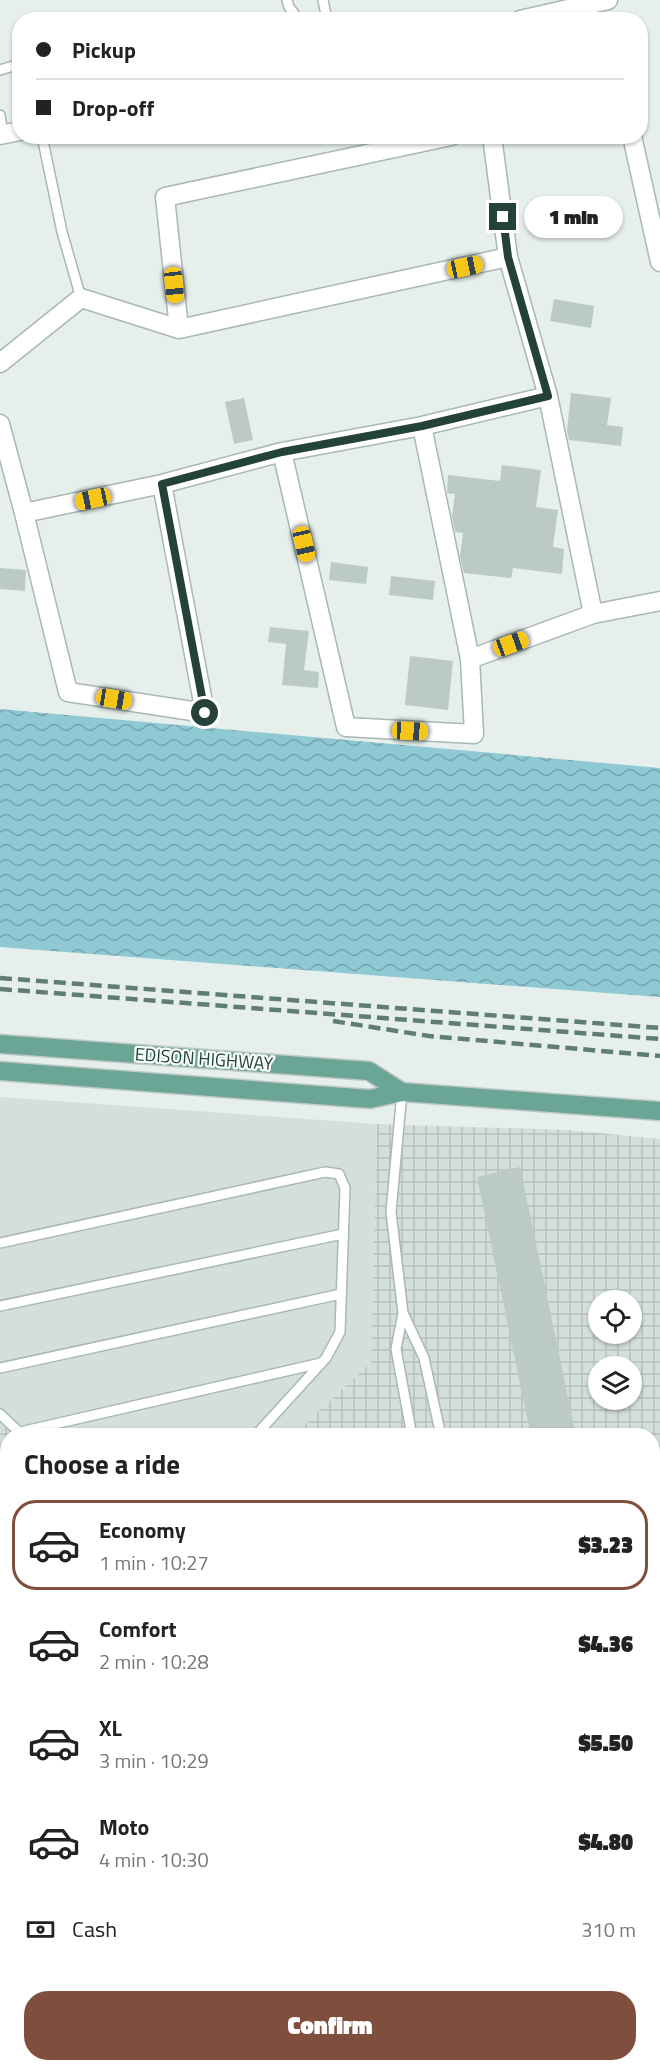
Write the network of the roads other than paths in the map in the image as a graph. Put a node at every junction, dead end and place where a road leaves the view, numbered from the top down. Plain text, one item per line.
1 (608, 0) edge
2 (588, 2) edge
3 (550, 12) edge
4 (0, 115) edge
5 (8, 134) edge
6 (44, 144) edge
7 (413, 144) edge
8 (493, 144) edge
9 (634, 144) edge
10 (508, 257) junction
11 (660, 262) edge
12 (81, 298) junction
13 (179, 329) junction
14 (0, 363) edge
15 (548, 396) junction
16 (0, 424) edge
17 (422, 426) junction
18 (282, 452) junction
19 (162, 484) junction
20 (24, 513) junction
21 (660, 601) edge
22 (593, 614) junction
23 (470, 659) junction
24 (0, 1044) edge
25 (0, 1071) edge
26 (402, 1092) junction
27 (660, 1111) edge
28 (343, 1234) junction
29 (0, 1243) edge
30 (341, 1294) junction
31 (0, 1306) edge
32 (403, 1313) junction
33 (321, 1364) junction
34 (0, 1368) edge
35 (0, 1414) edge
36 (15, 1428) edge
37 (47, 1428) edge
38 (262, 1428) edge
39 (411, 1428) edge
40 (439, 1428) edge

1 - 2 street
2 - 3 street
4 - 5 lane
6 - 12 lane
7 - 13 street
8 - 10 street
9 - 11 street
10 - 13 street
10 - 15 street
12 - 13 street
12 - 14 street
15 - 17 street
15 - 22 street
16 - 20 street
17 - 18 street
17 - 23 street
18 - 19 street
18 - 23 street
19 - 20 street
19 - 20 street
21 - 22 street
22 - 23 street
24 - 26 main road, EDISON HIGHWAY
25 - 26 main road, EDISON HIGHWAY
26 - 27 main road, EDISON HIGHWAY
26 - 32 lane
28 - 29 lane
28 - 30 lane
28 - 31 lane
30 - 33 lane
30 - 34 lane
32 - 39 lane
32 - 40 lane
33 - 37 lane
33 - 38 lane
35 - 36 lane

